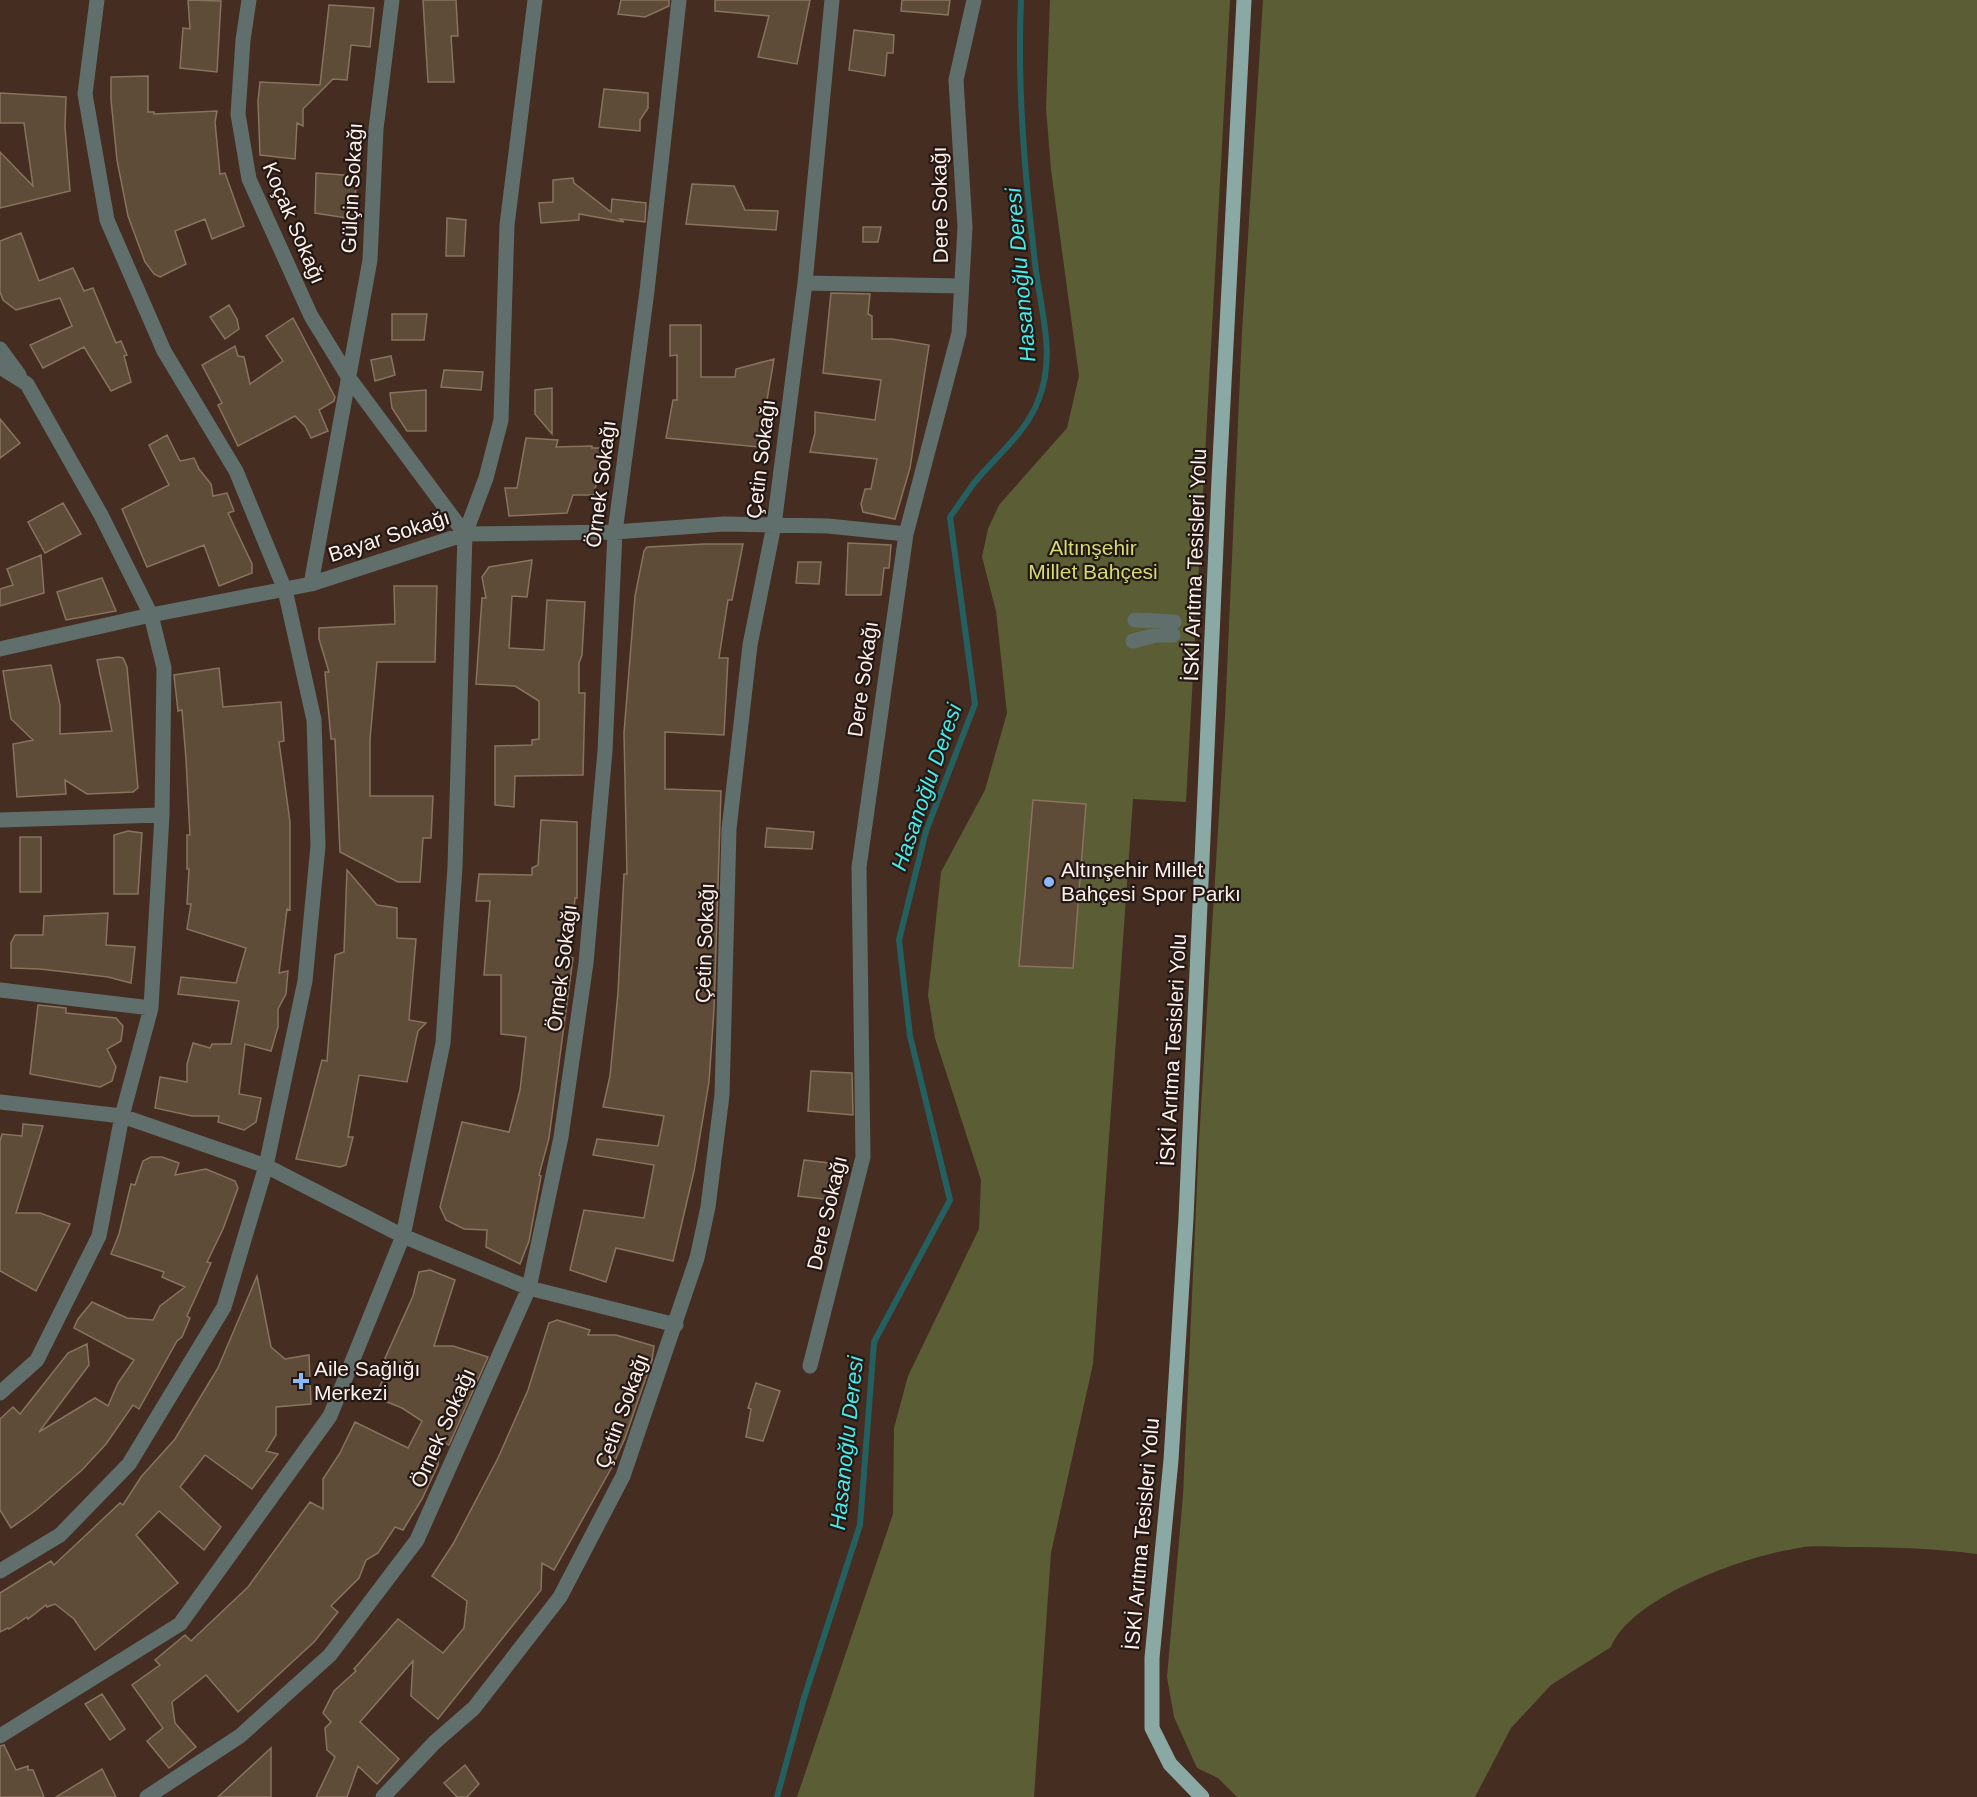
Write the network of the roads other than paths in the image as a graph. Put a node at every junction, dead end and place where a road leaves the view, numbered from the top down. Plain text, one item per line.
1 (97, 0) edge
2 (249, 0) edge
3 (392, 0) edge
4 (535, 0) edge
5 (679, 0) edge
6 (832, 0) edge
7 (974, 0) edge
8 (1244, 0) edge
9 (805, 283) junction
10 (961, 286) junction
11 (0, 349) edge
12 (0, 367) edge
13 (349, 378) junction
14 (27, 384) junction
15 (774, 525) junction
16 (615, 532) junction
17 (465, 534) junction
18 (906, 534) junction
19 (311, 584) junction
20 (285, 590) junction
21 (151, 615) junction
22 (1135, 620) dead end
23 (1133, 641) dead end
24 (0, 650) edge
25 (162, 815) junction
26 (0, 820) edge
27 (0, 990) edge
28 (151, 1008) junction
29 (0, 1102) edge
30 (122, 1116) junction
31 (266, 1166) junction
32 (403, 1236) junction
33 (529, 1288) junction
34 (676, 1325) junction
35 (810, 1366) dead end
36 (0, 1392) edge
37 (0, 1571) edge
38 (0, 1736) edge
39 (147, 1797) edge
40 (383, 1797) edge
41 (1202, 1797) edge

1 - 20 street
2 - 13 street, Koçak Sokağı
3 - 13 street, Gülçin Sokağı
4 - 17 street
5 - 16 street, Örnek Sokağı
6 - 9 street, Çetin Sokağı
7 - 10 street, Dere Sokağı
8 - 41 main road, İSKİ Arıtma Tesisleri Yolu
9 - 10 street
9 - 15 street, Çetin Sokağı
10 - 18 street, Dere Sokağı
11 - 14 street
12 - 14 street
13 - 17 street, Koçak Sokağı
13 - 19 street, Gülçin Sokağı
14 - 21 street
15 - 16 street, Bayar Sokağı
15 - 18 street, Bayar Sokağı
15 - 34 street, Çetin Sokağı
16 - 17 street, Bayar Sokağı
16 - 33 street, Örnek Sokağı
17 - 19 street, Bayar Sokağı
17 - 32 street
18 - 35 street, Dere Sokağı
19 - 20 street, Bayar Sokağı
20 - 21 street, Bayar Sokağı
20 - 31 street
21 - 24 street, Bayar Sokağı
21 - 25 street
22 - 23 street
25 - 26 street
25 - 28 street
27 - 28 street
28 - 30 street
29 - 30 street
30 - 31 street
30 - 36 street
31 - 32 street
31 - 37 street
32 - 33 street
32 - 38 street
33 - 34 street
33 - 39 street, Örnek Sokağı
34 - 40 street, Çetin Sokağı

